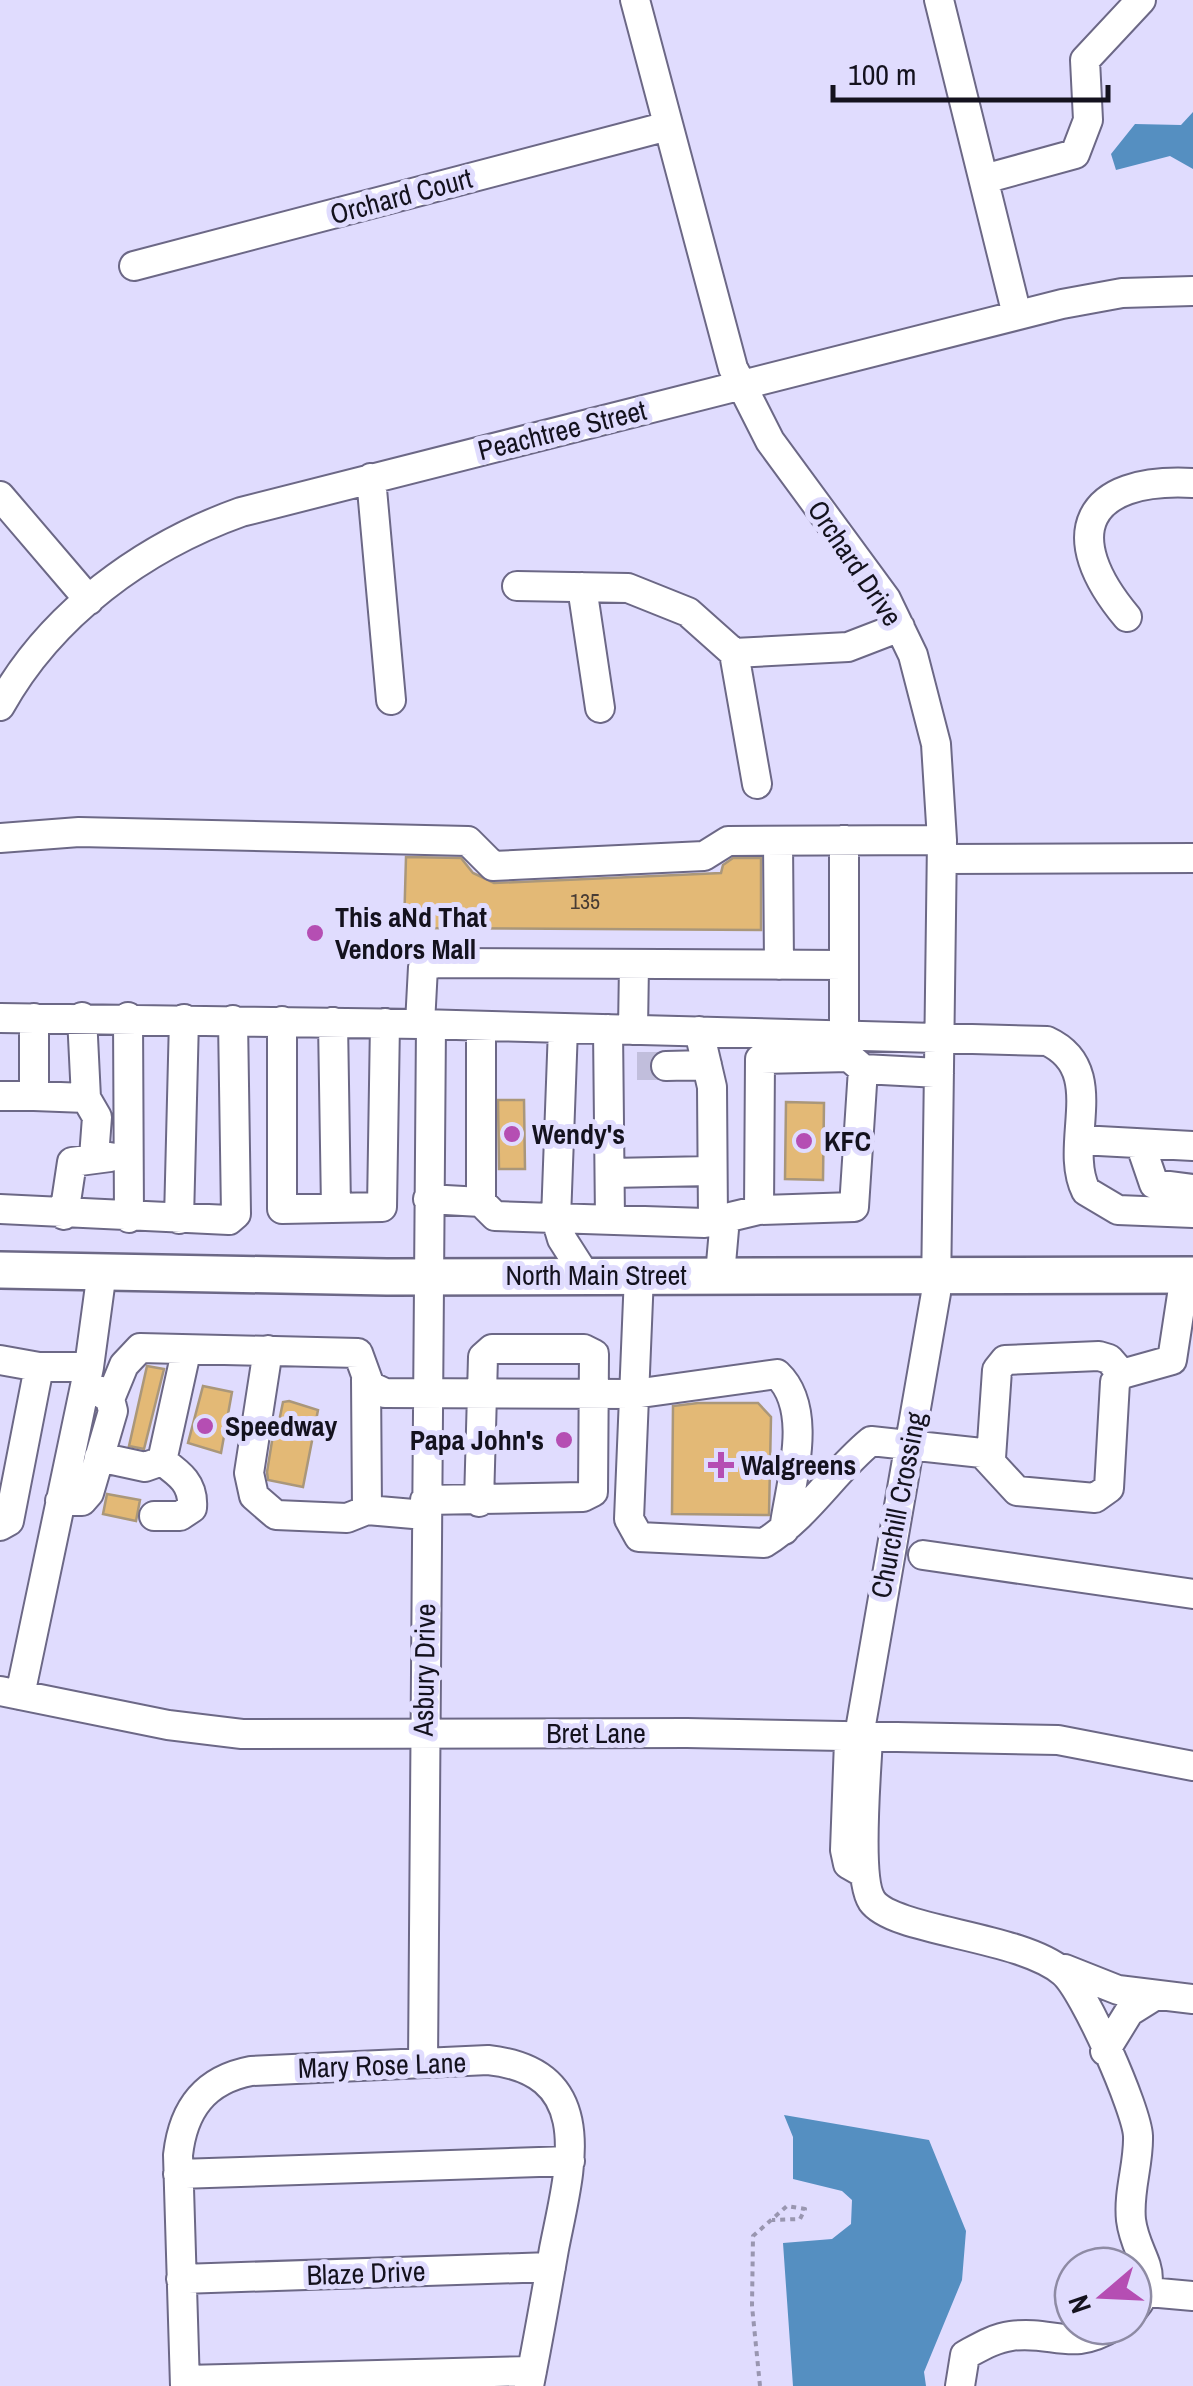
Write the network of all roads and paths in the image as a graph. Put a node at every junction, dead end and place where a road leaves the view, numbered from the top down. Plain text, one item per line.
1 (635, 0) edge
2 (939, 0) edge
3 (1141, 0) edge
4 (668, 126) junction
5 (984, 179) junction
6 (134, 266) dead end
7 (1193, 290) edge
8 (1016, 315) junction
9 (740, 386) junction
10 (371, 478) junction
11 (1193, 483) edge
12 (0, 496) edge
13 (516, 586) dead end
14 (582, 587) junction
15 (89, 600) junction
16 (1128, 617) dead end
17 (900, 627) junction
18 (734, 653) junction
19 (391, 700) dead end
20 (0, 706) edge
21 (600, 708) dead end
22 (756, 784) dead end
23 (0, 838) edge
24 (844, 840) junction
25 (778, 841) junction
26 (942, 850) junction
27 (1193, 858) edge
28 (634, 964) junction
29 (778, 964) junction
30 (844, 965) junction
31 (82, 1017) junction
32 (128, 1017) junction
33 (0, 1018) edge
34 (34, 1018) junction
35 (184, 1019) junction
36 (233, 1020) junction
37 (282, 1021) junction
38 (333, 1022) junction
39 (385, 1024) junction
40 (426, 1024) junction
41 (481, 1026) junction
42 (562, 1028) junction
43 (620, 1029) junction
44 (699, 1031) junction
45 (844, 1034) junction
46 (939, 1037) junction
47 (707, 1065) junction
48 (637, 1066) tunnel mouth
49 (666, 1066) tunnel mouth
50 (608, 1067) junction
51 (863, 1069) junction
52 (939, 1072) junction
53 (0, 1096) edge
54 (34, 1096) junction
55 (86, 1098) junction
56 (1080, 1140) junction
57 (1141, 1146) junction
58 (1193, 1146) edge
59 (94, 1157) junction
60 (127, 1157) junction
61 (711, 1170) junction
62 (610, 1172) junction
63 (1193, 1189) edge
64 (428, 1199) junction
65 (480, 1202) junction
66 (382, 1207) junction
67 (336, 1208) junction
68 (0, 1209) edge
69 (759, 1210) junction
70 (1193, 1213) edge
71 (64, 1214) junction
72 (128, 1218) junction
73 (179, 1219) junction
74 (556, 1219) junction
75 (610, 1220) junction
76 (719, 1220) junction
77 (427, 1230) junction
78 (0, 1270) edge
79 (102, 1271) junction
80 (585, 1275) junction
81 (639, 1275) junction
82 (720, 1275) junction
83 (936, 1275) junction
84 (1189, 1275) edge
85 (426, 1277) junction
86 (268, 1350) junction
87 (186, 1352) junction
88 (0, 1360) edge
89 (1182, 1361) edge
90 (39, 1367) junction
91 (1122, 1374) junction
92 (366, 1379) junction
93 (95, 1384) junction
94 (426, 1394) junction
95 (481, 1394) junction
96 (594, 1394) junction
97 (634, 1394) junction
98 (909, 1446) junction
99 (100, 1457) junction
100 (991, 1458) junction
101 (162, 1461) junction
102 (60, 1500) junction
103 (479, 1502) junction
104 (425, 1507) junction
105 (367, 1510) junction
106 (154, 1516) dead end
107 (0, 1526) edge
108 (784, 1530) junction
109 (924, 1555) dead end
110 (1193, 1594) edge
111 (10, 1693) edge
112 (423, 1735) junction
113 (859, 1736) junction
114 (1193, 1766) edge
115 (1046, 1960) junction
116 (1154, 1997) junction
117 (1193, 1999) edge
118 (1105, 2051) junction
119 (423, 2063) junction
120 (570, 2161) junction
121 (178, 2174) junction
122 (772, 2220) junction
123 (1141, 2246) edge
124 (551, 2267) junction
125 (181, 2279) junction
126 (1193, 2296) edge
127 (1153, 2300) edge
128 (1053, 2338) edge
129 (530, 2378) edge
130 (185, 2383) edge
131 (760, 2386) edge
132 (960, 2386) edge

1 - 4 street, Orchard Drive
2 - 5 street
3 - 5 street
4 - 6 street, Orchard Court
4 - 9 street, Orchard Drive
5 - 8 street
7 - 8 street, Peachtree Street
8 - 9 street, Peachtree Street
9 - 10 street, Peachtree Street
9 - 17 street, Orchard Drive
10 - 15 street, Peachtree Street
10 - 19 street
11 - 16 street
12 - 15 street
13 - 14 street
14 - 18 street
14 - 21 street
15 - 20 street, Peachtree Street
17 - 18 street
17 - 26 street, Orchard Drive
18 - 22 street
23 - 25 street
24 - 25 street
24 - 26 street
24 - 30 street
25 - 29 street
26 - 27 street
26 - 46 street, Orchard Drive
28 - 29 street
28 - 40 street, Asbury Drive
28 - 43 street
29 - 30 street
30 - 45 street
31 - 32 street
31 - 34 street
31 - 55 street
32 - 35 street
32 - 60 street
33 - 34 street
34 - 54 street
35 - 36 street
35 - 73 street
36 - 37 street
36 - 73 street
37 - 38 street
37 - 67 street
38 - 39 street
38 - 67 street
39 - 40 street
39 - 66 street
40 - 41 street
40 - 64 street, Asbury Drive
41 - 42 street
41 - 65 street
42 - 43 street
42 - 74 street
43 - 44 street
43 - 50 street
44 - 45 street
44 - 47 street
45 - 46 street
46 - 52 street, Orchard Drive
46 - 56 street
47 - 49 street
47 - 61 street
48 - 50 street
50 - 62 street
51 - 52 street
51 - 69 street
51 - 69 street
52 - 83 street, Orchard Drive
53 - 54 street
54 - 55 street
55 - 59 street
56 - 57 street
56 - 70 street
57 - 58 street
57 - 63 street
59 - 60 street
59 - 71 street
60 - 72 street
61 - 62 street
61 - 76 street
62 - 75 street
64 - 65 street
64 - 77 street, Asbury Drive
65 - 74 street
66 - 67 street
66 - 77 street
68 - 71 street
69 - 76 street
71 - 72 street
72 - 73 street
74 - 75 street
74 - 80 street
75 - 76 street
76 - 82 street
77 - 85 street, Asbury Drive
78 - 79 main road, North Main Street
79 - 85 main road, North Main Street
79 - 93 street
80 - 81 main road, North Main Street
80 - 85 main road, North Main Street
81 - 82 main road, North Main Street
81 - 97 street
82 - 83 main road, North Main Street
83 - 84 main road, North Main Street
83 - 98 street, Churchill Crossing
84 - 89 street
85 - 94 street, Asbury Drive
86 - 87 street
86 - 92 street
86 - 105 street
87 - 93 street
87 - 101 street
88 - 90 street
89 - 91 street
90 - 93 street
90 - 107 street
91 - 100 street
91 - 100 street
92 - 94 street
92 - 105 street
93 - 99 street
93 - 102 street
94 - 95 street
94 - 104 street, Asbury Drive
95 - 96 street
95 - 96 street
95 - 103 street
96 - 97 street
96 - 103 street
97 - 108 street
97 - 108 street
98 - 100 street
98 - 108 street
98 - 113 street, Churchill Crossing
99 - 101 street
99 - 102 street
101 - 106 street
102 - 111 street
103 - 104 street
104 - 105 street
104 - 112 street, Asbury Drive
109 - 110 street
111 - 112 street, Bret Lane
112 - 113 street, Bret Lane
112 - 119 street, Asbury Drive
113 - 114 street, Bret Lane
113 - 115 street, Churchill Crossing
115 - 116 street, Churchill Crossing
115 - 118 street
116 - 117 street, Churchill Crossing
116 - 118 street
118 - 123 street
119 - 120 street, Mary Rose Lane
119 - 121 street, Mary Rose Lane
120 - 121 street
120 - 124 street, Mary Rose Lane
121 - 125 street, Mary Rose Lane
122 - 122 path
122 - 131 path
124 - 125 street, Blaze Drive
124 - 129 street, Mary Rose Lane
125 - 130 street, Mary Rose Lane
126 - 127 street
128 - 132 street
129 - 130 street

